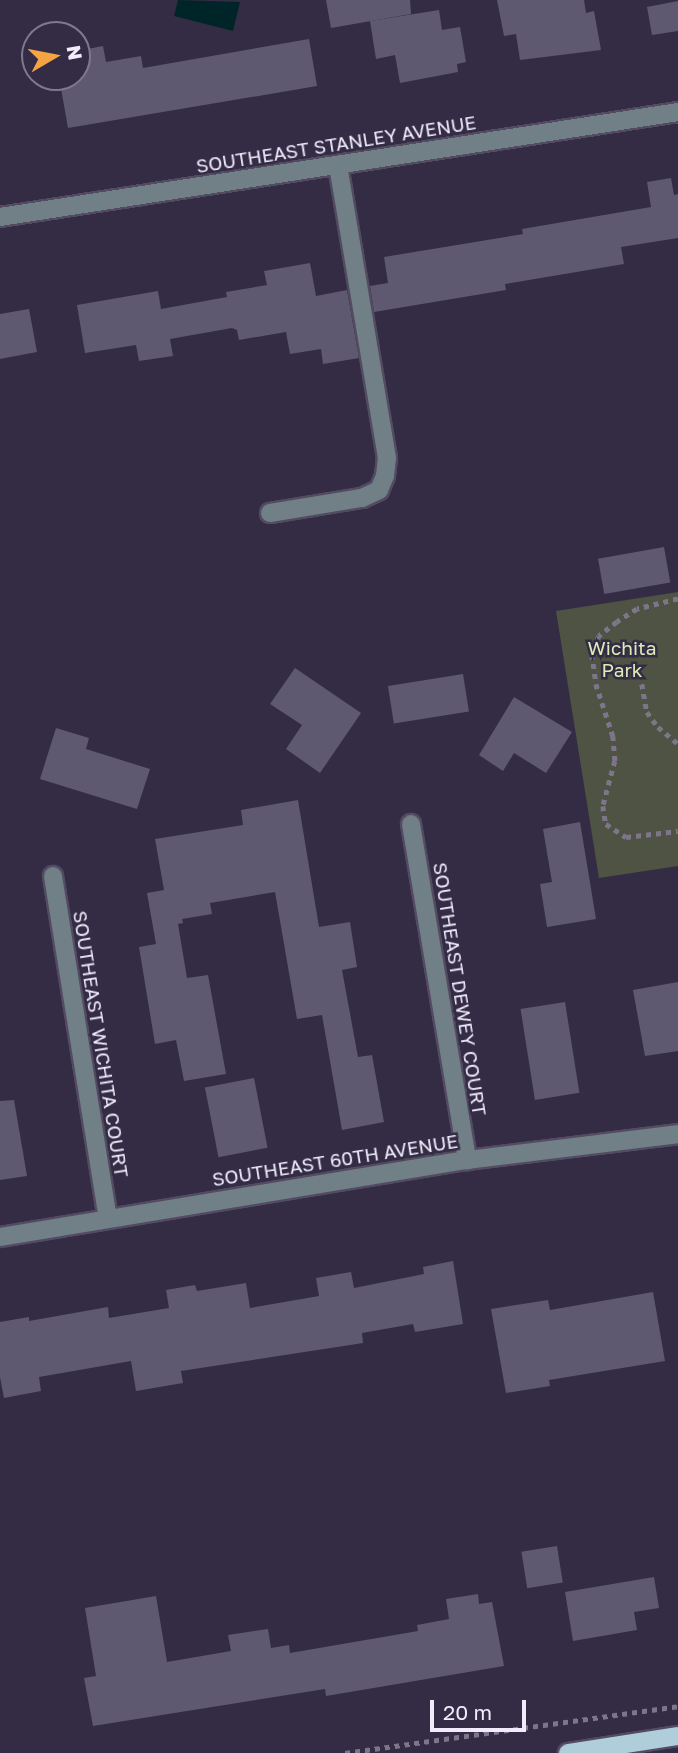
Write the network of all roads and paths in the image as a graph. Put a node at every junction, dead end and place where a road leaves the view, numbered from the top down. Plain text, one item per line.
1 (678, 112) edge
2 (338, 165) junction
3 (0, 217) edge
4 (270, 513) dead end
5 (678, 599) edge
6 (642, 684) dead end
7 (678, 744) edge
8 (411, 824) dead end
9 (678, 831) edge
10 (53, 876) dead end
11 (678, 1134) edge
12 (467, 1160) junction
13 (108, 1218) junction
14 (0, 1237) edge
15 (678, 1706) edge
16 (678, 1736) edge
17 (345, 1753) edge
18 (568, 1753) edge

1 - 2 street, SOUTHEAST STANLEY AVENUE
2 - 3 street, SOUTHEAST STANLEY AVENUE
2 - 4 street
5 - 9 path
6 - 7 path
8 - 12 street, SOUTHEAST DEWEY COURT
10 - 13 street, SOUTHEAST WICHITA COURT
11 - 12 street, SOUTHEAST 60TH AVENUE
12 - 13 street, SOUTHEAST 60TH AVENUE
13 - 14 street, SOUTHEAST 60TH AVENUE
15 - 17 path
16 - 18 main road

